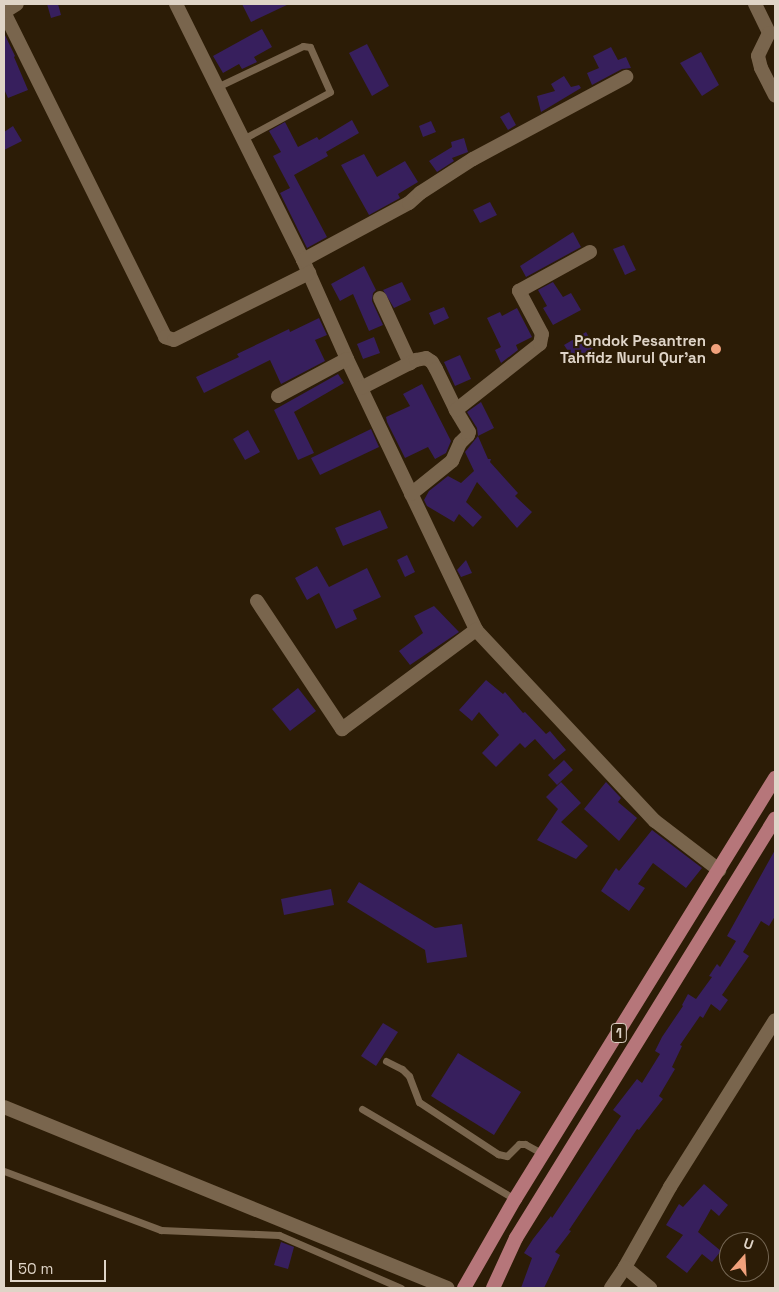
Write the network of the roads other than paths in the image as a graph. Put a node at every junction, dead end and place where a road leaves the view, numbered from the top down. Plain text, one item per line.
1 (17, 4) edge
2 (176, 4) edge
3 (755, 4) edge
4 (4, 12) edge
5 (626, 77) dead end
6 (217, 87) junction
7 (775, 96) edge
8 (243, 140) junction
9 (590, 252) dead end
10 (303, 260) junction
11 (309, 273) junction
12 (380, 298) dead end
13 (348, 360) junction
14 (410, 363) junction
15 (361, 388) junction
16 (278, 396) dead end
17 (456, 410) junction
18 (411, 494) junction
19 (257, 601) dead end
20 (476, 630) junction
21 (775, 778) edge
22 (775, 818) edge
23 (719, 870) junction
24 (775, 1020) edge
25 (386, 1061) dead end
26 (4, 1107) edge
27 (362, 1109) dead end
28 (543, 1154) junction
29 (4, 1171) edge
30 (515, 1199) junction
31 (625, 1267) junction
32 (401, 1288) edge
33 (448, 1288) edge
34 (464, 1288) edge
35 (493, 1288) edge
36 (612, 1288) edge
37 (650, 1288) edge

1 - 4 street
2 - 6 street
3 - 7 street
4 - 11 street
5 - 10 street
6 - 8 street
6 - 8 lane
8 - 10 street
9 - 17 street
10 - 11 street
11 - 13 street
12 - 14 street
13 - 15 street
13 - 16 street
14 - 15 street
14 - 17 street
15 - 18 street
17 - 18 street
18 - 20 street
19 - 20 street
20 - 23 street
21 - 23 highway, 1
22 - 35 highway, 1
23 - 28 highway, 1
24 - 31 street
25 - 28 lane
26 - 33 street
27 - 30 lane
28 - 30 highway, 1
29 - 32 lane
30 - 34 highway, 1
31 - 36 street
31 - 37 street

